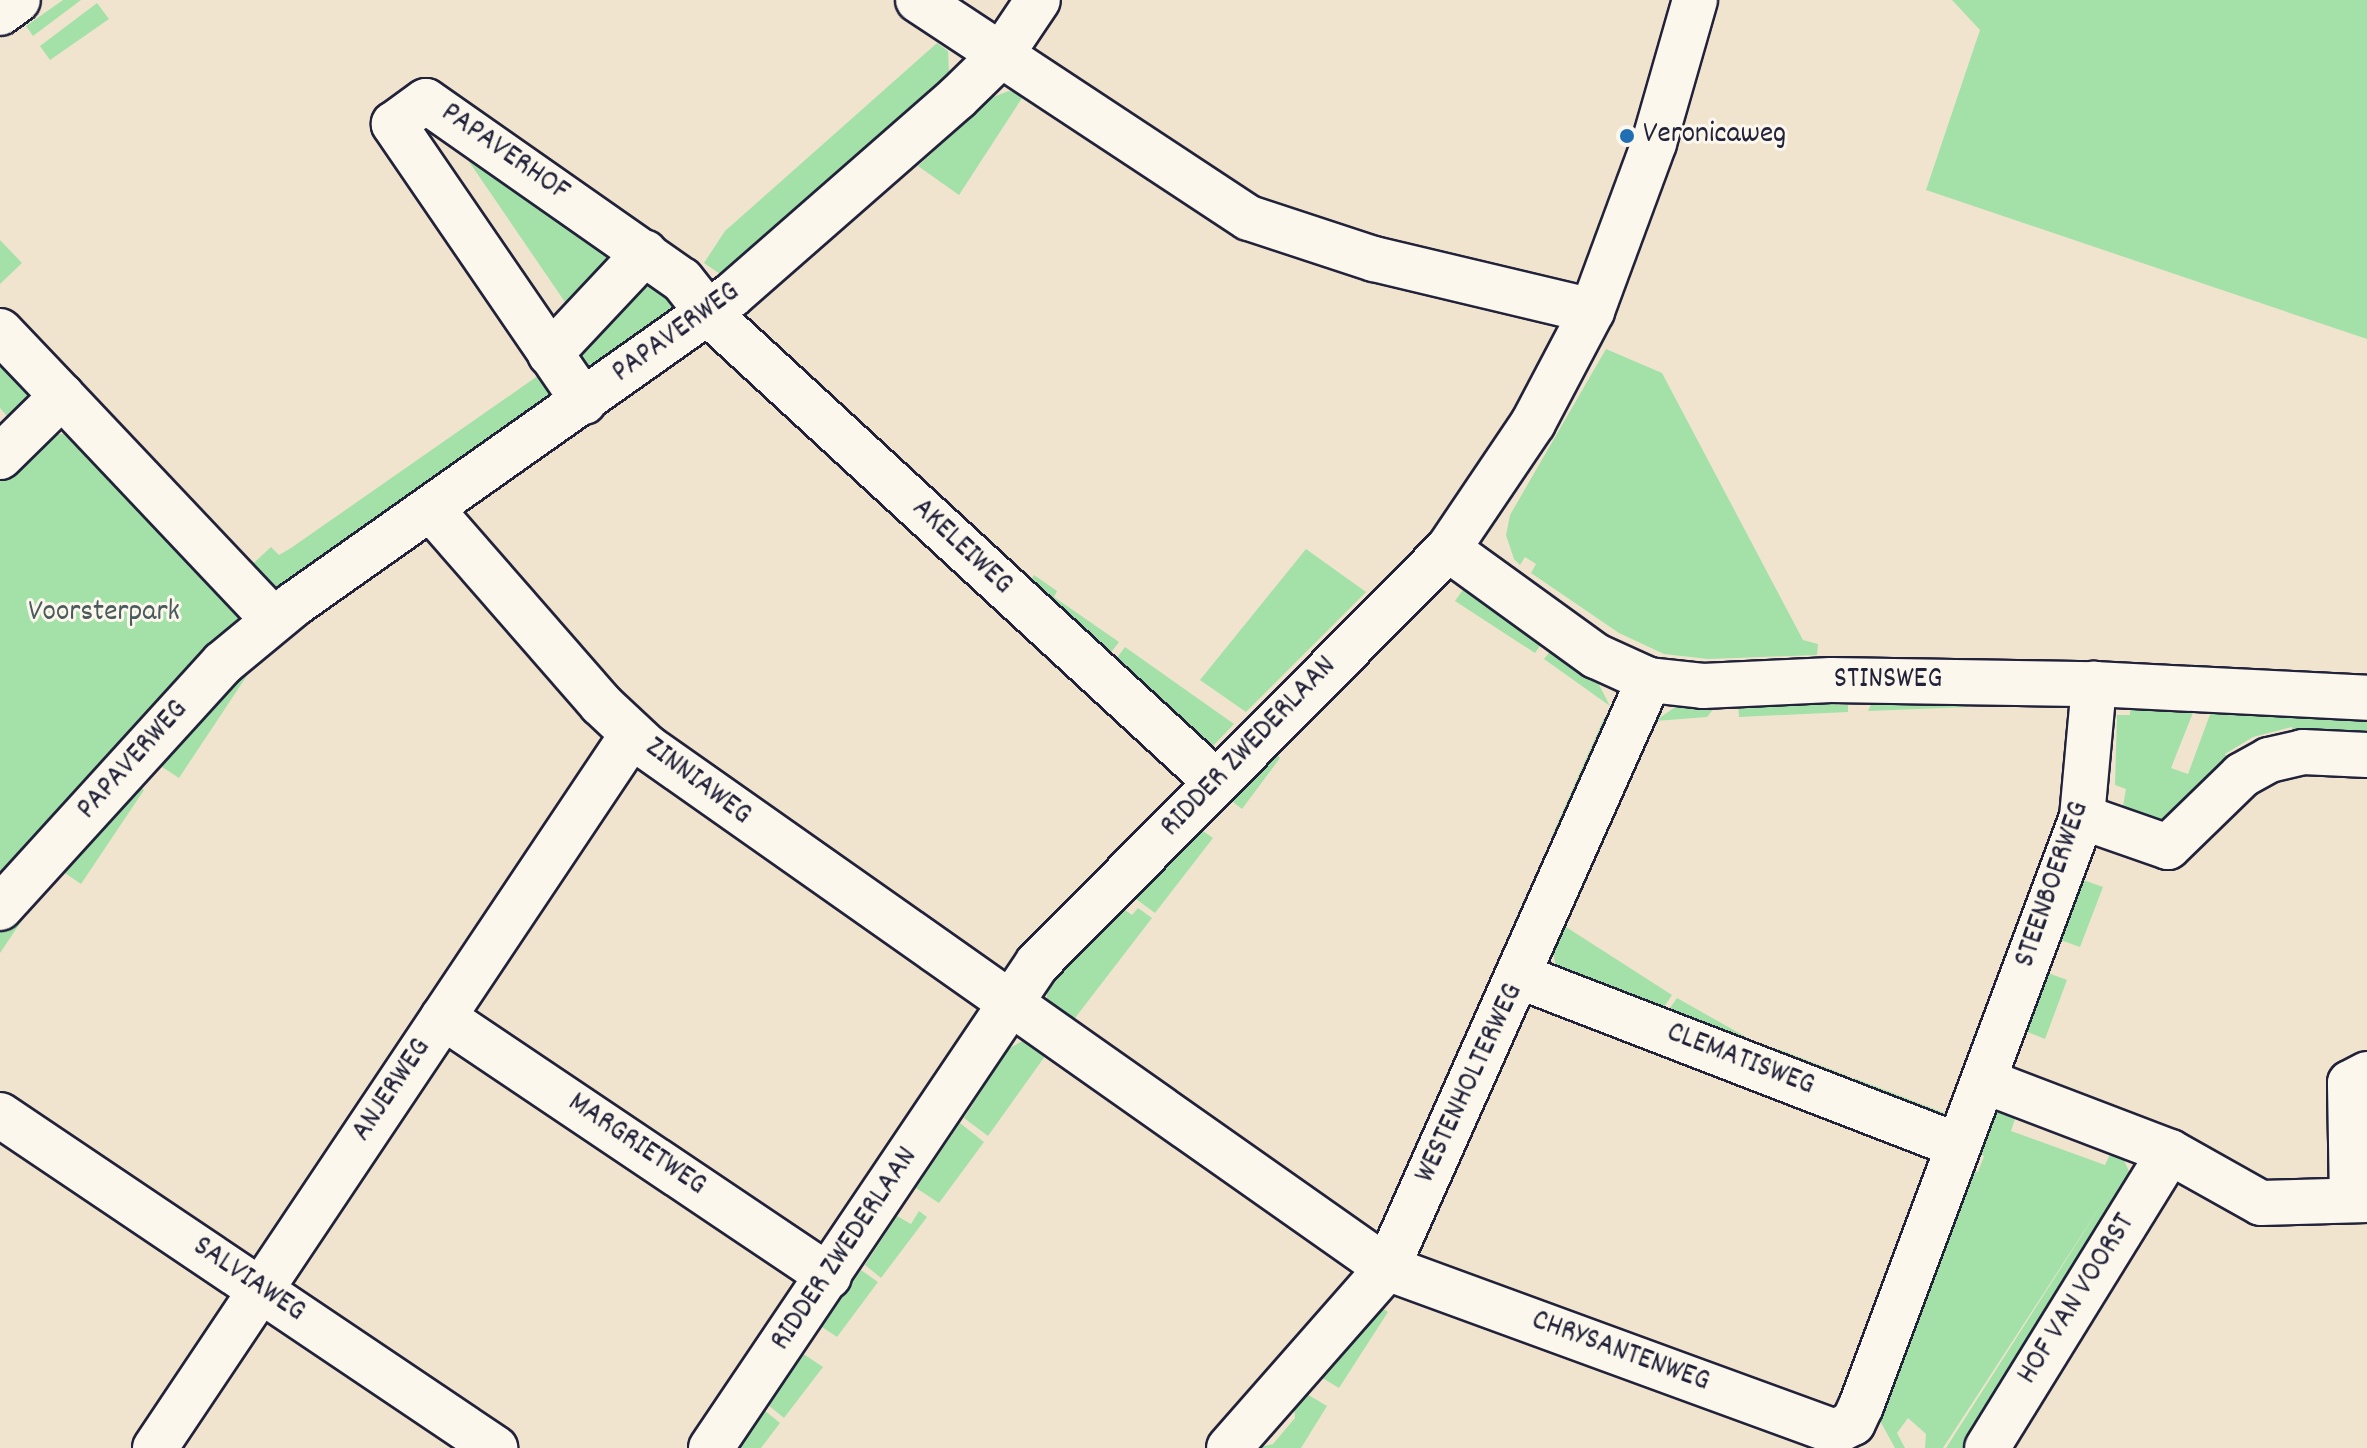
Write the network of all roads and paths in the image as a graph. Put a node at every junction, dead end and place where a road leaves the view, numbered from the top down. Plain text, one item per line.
1 (18, 0) edge
2 (918, 0) edge
3 (1038, 0) edge
4 (1695, 0) edge
5 (0, 13) edge
6 (1001, 55) junction
7 (645, 253) junction
8 (1592, 311) junction
9 (708, 313) junction
10 (0, 331) edge
11 (550, 354) junction
12 (62, 396) junction
13 (584, 402) junction
14 (0, 457) edge
15 (431, 509) junction
16 (1448, 549) junction
17 (274, 620) junction
18 (1649, 680) junction
19 (2094, 684) junction
20 (2367, 698) edge
21 (632, 735) junction
22 (2367, 755) edge
23 (1216, 782) junction
24 (2082, 817) junction
25 (0, 908) edge
26 (1521, 977) junction
27 (1009, 1005) junction
28 (443, 1017) junction
29 (2367, 1074) edge
30 (1984, 1081) junction
31 (0, 1115) edge
32 (1959, 1146) junction
33 (2170, 1152) junction
34 (2360, 1200) edge
35 (1387, 1268) junction
36 (829, 1276) junction
37 (260, 1290) junction
38 (1853, 1423) joint
39 (155, 1448) edge
40 (495, 1448) edge
41 (711, 1448) edge
42 (1229, 1448) edge
43 (1987, 1448) edge

1 - 5 street
2 - 6 street
3 - 6 street, PAPAVERWEG
4 - 8 street, RIDDER ZWEDERLAAN
6 - 8 street
6 - 9 street, PAPAVERWEG
7 - 9 street, PAPAVERHOF
7 - 11 street
7 - 11 street, PAPAVERHOF
8 - 16 street, RIDDER ZWEDERLAAN
9 - 13 street, PAPAVERWEG
9 - 23 street, AKELEIWEG
10 - 12 street
11 - 13 street, PAPAVERHOF
12 - 14 street
12 - 17 street
13 - 15 street, PAPAVERWEG
15 - 17 street, PAPAVERWEG
15 - 21 street, ZINNIAWEG
16 - 18 street, STINSWEG
16 - 23 street, RIDDER ZWEDERLAAN
17 - 25 street, PAPAVERWEG
18 - 19 street, STINSWEG
18 - 26 street, WESTENHOLTERWEG
19 - 20 street, STINSWEG
19 - 24 street, STEENBOERWEG
21 - 27 street, ZINNIAWEG
21 - 28 street, ANJERWEG
22 - 24 street
23 - 27 street, RIDDER ZWEDERLAAN
24 - 30 street, STEENBOERWEG
26 - 32 street, CLEMATISWEG
26 - 35 street, WESTENHOLTERWEG
27 - 35 street, ZINNIAWEG
27 - 36 street, RIDDER ZWEDERLAAN
28 - 36 street, MARGRIETWEG
28 - 37 street, ANJERWEG
29 - 34 street
30 - 32 street, STEENBOERWEG
30 - 33 street
31 - 37 street, SALVIAWEG
32 - 38 street, STEENBOERWEG
33 - 34 street
33 - 43 street, HOF VAN VOORST
35 - 38 street, CHRYSANTENWEG
35 - 42 street, WESTENHOLTERWEG
36 - 41 street, RIDDER ZWEDERLAAN
37 - 39 street, ANJERWEG
37 - 40 street, SALVIAWEG

